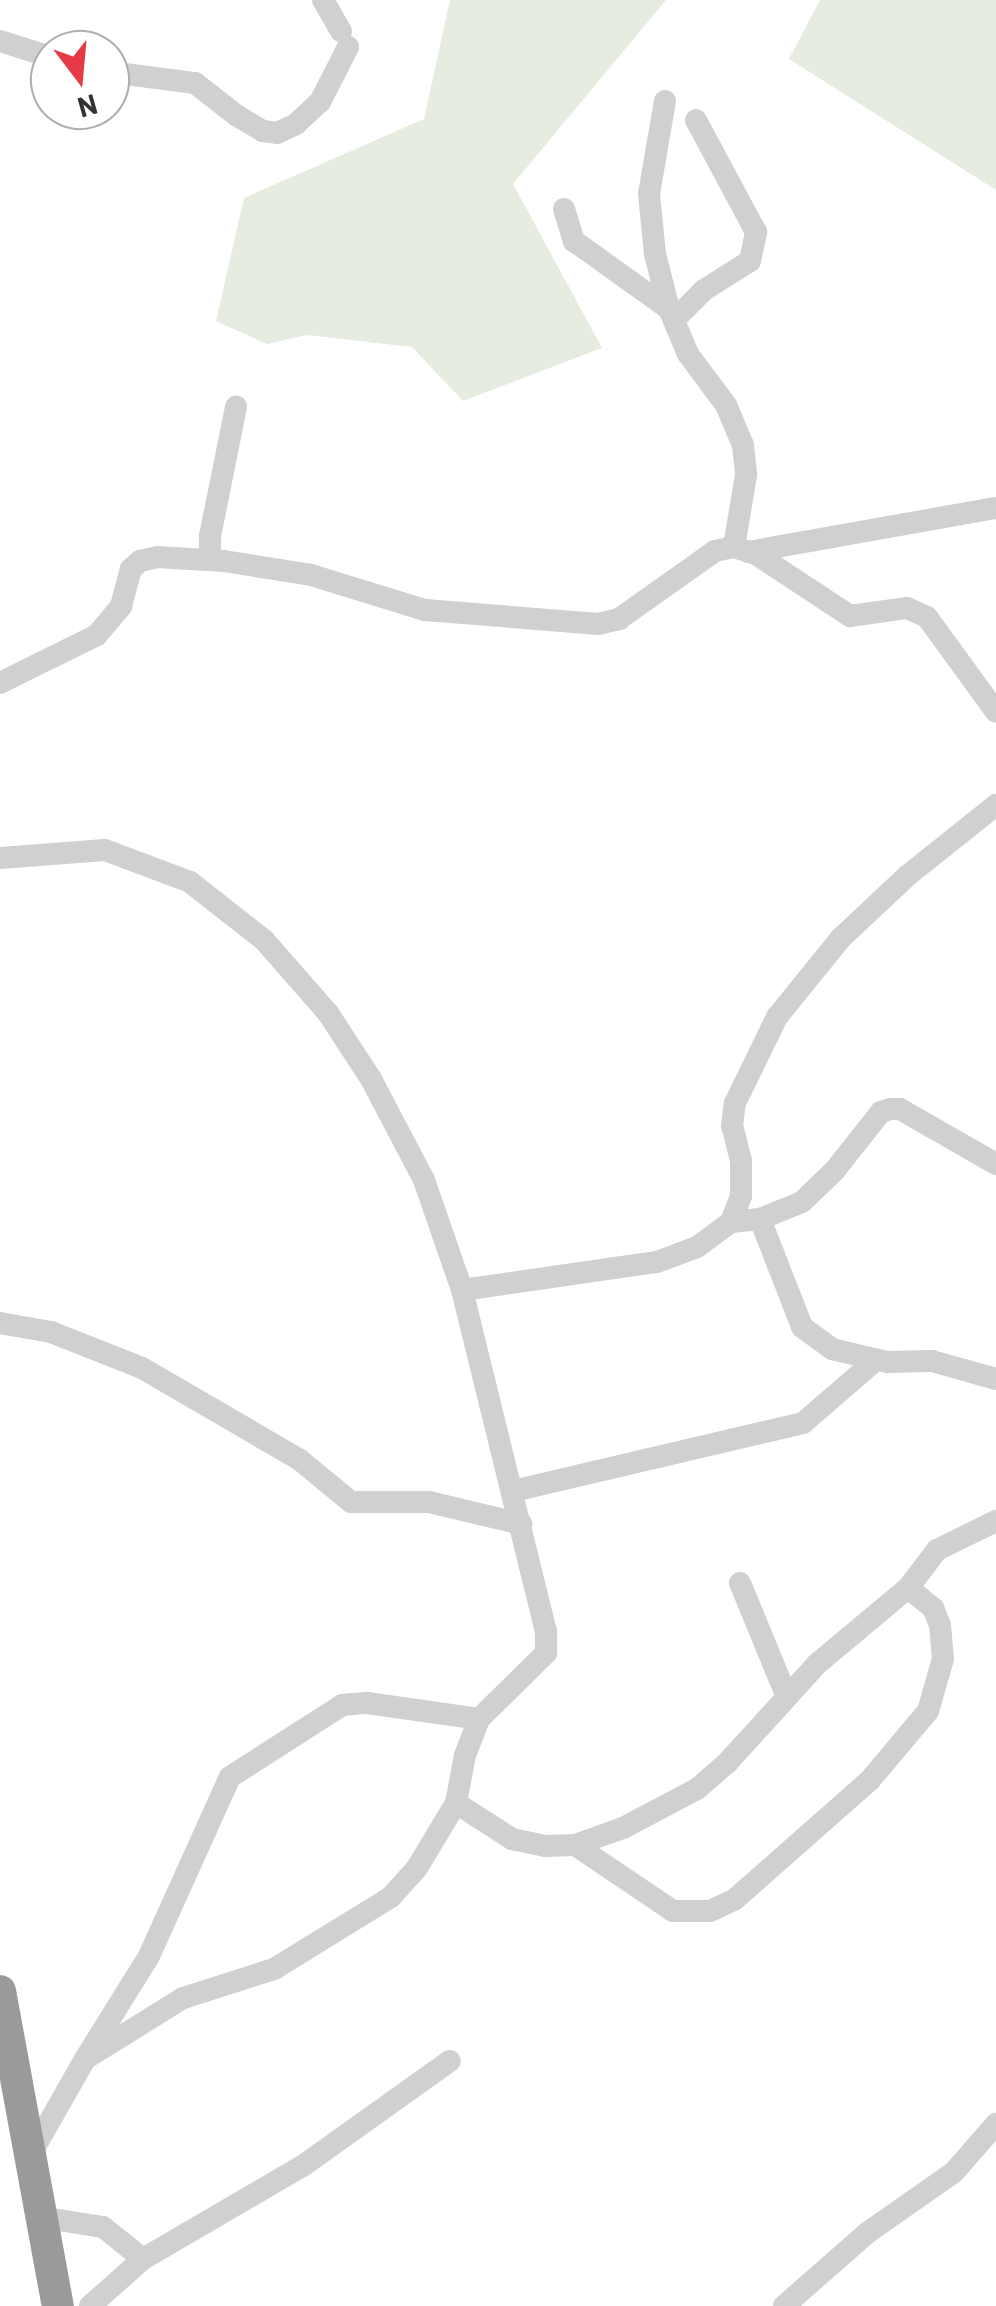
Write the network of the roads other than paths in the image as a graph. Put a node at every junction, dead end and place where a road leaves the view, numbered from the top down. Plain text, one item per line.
1 (322, 0) edge
2 (0, 41) edge
3 (30, 51) edge
4 (130, 75) edge
5 (665, 100) dead end
6 (696, 120) dead end
7 (564, 209) dead end
8 (671, 314) junction
9 (236, 407) dead end
10 (996, 508) edge
11 (741, 549) junction
12 (210, 560) junction
13 (0, 683) edge
14 (996, 712) edge
15 (995, 806) edge
16 (0, 858) edge
17 (996, 1164) edge
18 (760, 1219) junction
19 (731, 1222) junction
20 (462, 1290) junction
21 (0, 1323) edge
22 (876, 1360) junction
23 (996, 1378) edge
24 (513, 1491) junction
25 (996, 1520) edge
26 (521, 1524) junction
27 (740, 1583) dead end
28 (908, 1588) junction
29 (787, 1697) junction
30 (479, 1720) junction
31 (456, 1803) junction
32 (575, 1845) junction
33 (0, 1991) edge
34 (85, 2059) junction
35 (450, 2061) dead end
36 (996, 2124) edge
37 (28, 2159) junction
38 (40, 2217) junction
39 (143, 2259) junction
40 (58, 2306) edge
41 (90, 2306) edge
42 (784, 2306) edge

1 - 4 street
2 - 3 street
5 - 8 street
6 - 8 street
7 - 8 street
8 - 11 street
9 - 12 street
10 - 11 street
11 - 12 street
11 - 14 street
12 - 13 street
15 - 19 street
16 - 20 street
17 - 18 street
18 - 19 street
18 - 22 street
19 - 20 street
20 - 24 street
21 - 26 street
22 - 23 street
22 - 24 street
24 - 26 street
25 - 28 street
26 - 30 street
27 - 29 street
28 - 29 street
28 - 32 street
29 - 32 street
30 - 31 street
30 - 34 street
31 - 32 street
31 - 34 street
33 - 37 highway
34 - 37 street
35 - 39 street
36 - 42 street
37 - 38 highway
38 - 39 street
38 - 40 highway
39 - 41 street

